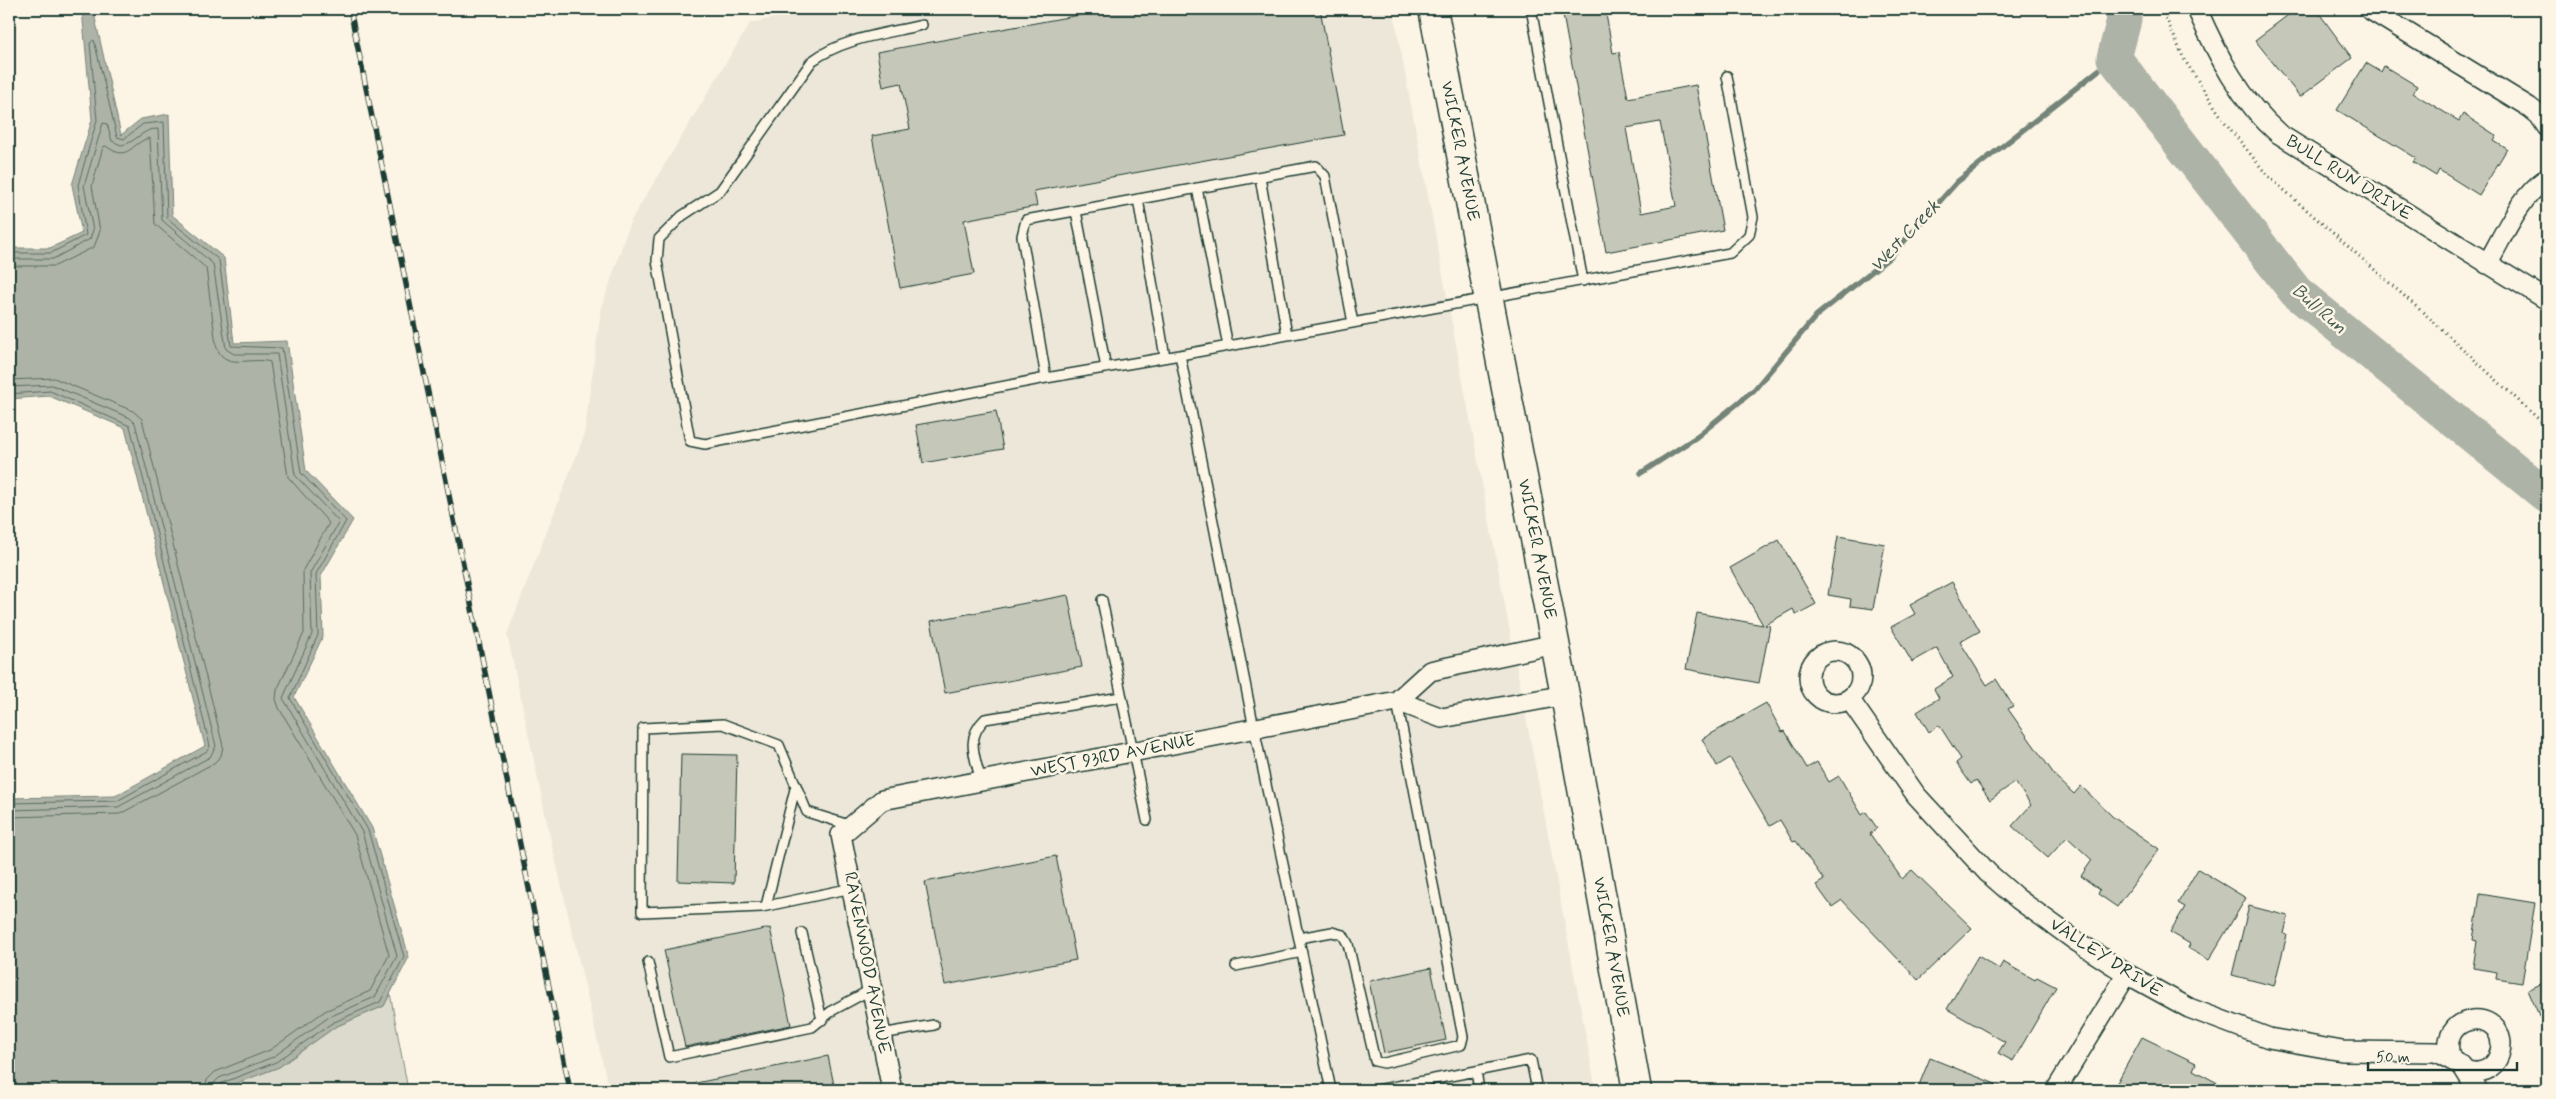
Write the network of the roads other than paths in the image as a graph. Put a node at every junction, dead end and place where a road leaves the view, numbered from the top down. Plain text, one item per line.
1 (1433, 9) edge
2 (1531, 9) edge
3 (2197, 9) edge
4 (2369, 9) edge
5 (922, 25) dead end
6 (1727, 76) dead end
7 (2547, 127) edge
8 (1260, 177) junction
9 (2547, 178) edge
10 (1198, 188) junction
11 (1138, 199) junction
12 (1076, 211) junction
13 (2487, 264) junction
14 (1583, 281) junction
15 (1489, 299) junction
16 (2547, 300) edge
17 (1353, 324) junction
18 (1287, 335) junction
19 (1228, 346) junction
20 (1180, 355) junction
21 (1165, 357) junction
22 (1106, 368) junction
23 (1046, 378) junction
24 (1102, 600) dead end
25 (1555, 644) junction
26 (1565, 695) junction
27 (1121, 697) junction
28 (1850, 700) dead end
29 (1397, 701) junction
30 (1254, 728) junction
31 (1132, 752) junction
32 (980, 781) junction
33 (796, 784) junction
34 (1147, 820) dead end
35 (846, 830) junction
36 (852, 888) junction
37 (766, 906) junction
38 (802, 933) dead end
39 (1299, 938) junction
40 (1302, 952) junction
41 (648, 962) dead end
42 (1236, 966) dead end
43 (2127, 974) junction
44 (872, 989) junction
45 (822, 1020) junction
46 (934, 1024) dead end
47 (881, 1034) junction
48 (1476, 1071) junction
49 (892, 1090) edge
50 (1330, 1090) edge
51 (1380, 1090) edge
52 (1479, 1090) edge
53 (1537, 1090) edge
54 (1637, 1090) edge
55 (2056, 1090) edge
56 (2477, 1090) edge

1 - 15 highway, WICKER AVENUE
2 - 14 lane
3 - 13 street, BULL RUN DRIVE
4 - 7 street
5 - 23 lane
6 - 14 lane
8 - 10 lane
8 - 17 lane
8 - 18 lane
9 - 13 street
10 - 11 lane
10 - 19 lane
11 - 12 lane
11 - 21 lane
12 - 22 lane
12 - 23 lane
13 - 16 street, BULL RUN DRIVE
14 - 15 lane
15 - 17 lane
15 - 25 highway, WICKER AVENUE
17 - 18 lane
18 - 19 lane
19 - 20 lane
20 - 21 lane
20 - 30 lane
21 - 22 lane
22 - 23 lane
24 - 27 lane
25 - 26 highway, WICKER AVENUE
25 - 29 street
26 - 29 street
26 - 54 highway, WICKER AVENUE
27 - 31 lane
27 - 32 lane
28 - 43 street, VALLEY DRIVE
29 - 30 street, WEST 93RD AVENUE
29 - 39 lane
30 - 31 street, WEST 93RD AVENUE
30 - 39 lane
31 - 32 street, WEST 93RD AVENUE
31 - 34 lane
32 - 35 street, WEST 93RD AVENUE
33 - 35 lane
33 - 37 lane
33 - 37 lane
35 - 36 street, RAVENWOOD AVENUE
36 - 37 lane
36 - 44 street, RAVENWOOD AVENUE
38 - 45 lane
39 - 40 lane
40 - 42 lane
40 - 50 lane
41 - 45 lane
43 - 55 street
43 - 56 street, VALLEY DRIVE
44 - 45 lane
44 - 47 street, RAVENWOOD AVENUE
46 - 47 lane
47 - 49 street, RAVENWOOD AVENUE
48 - 51 lane
48 - 52 lane
48 - 53 lane

